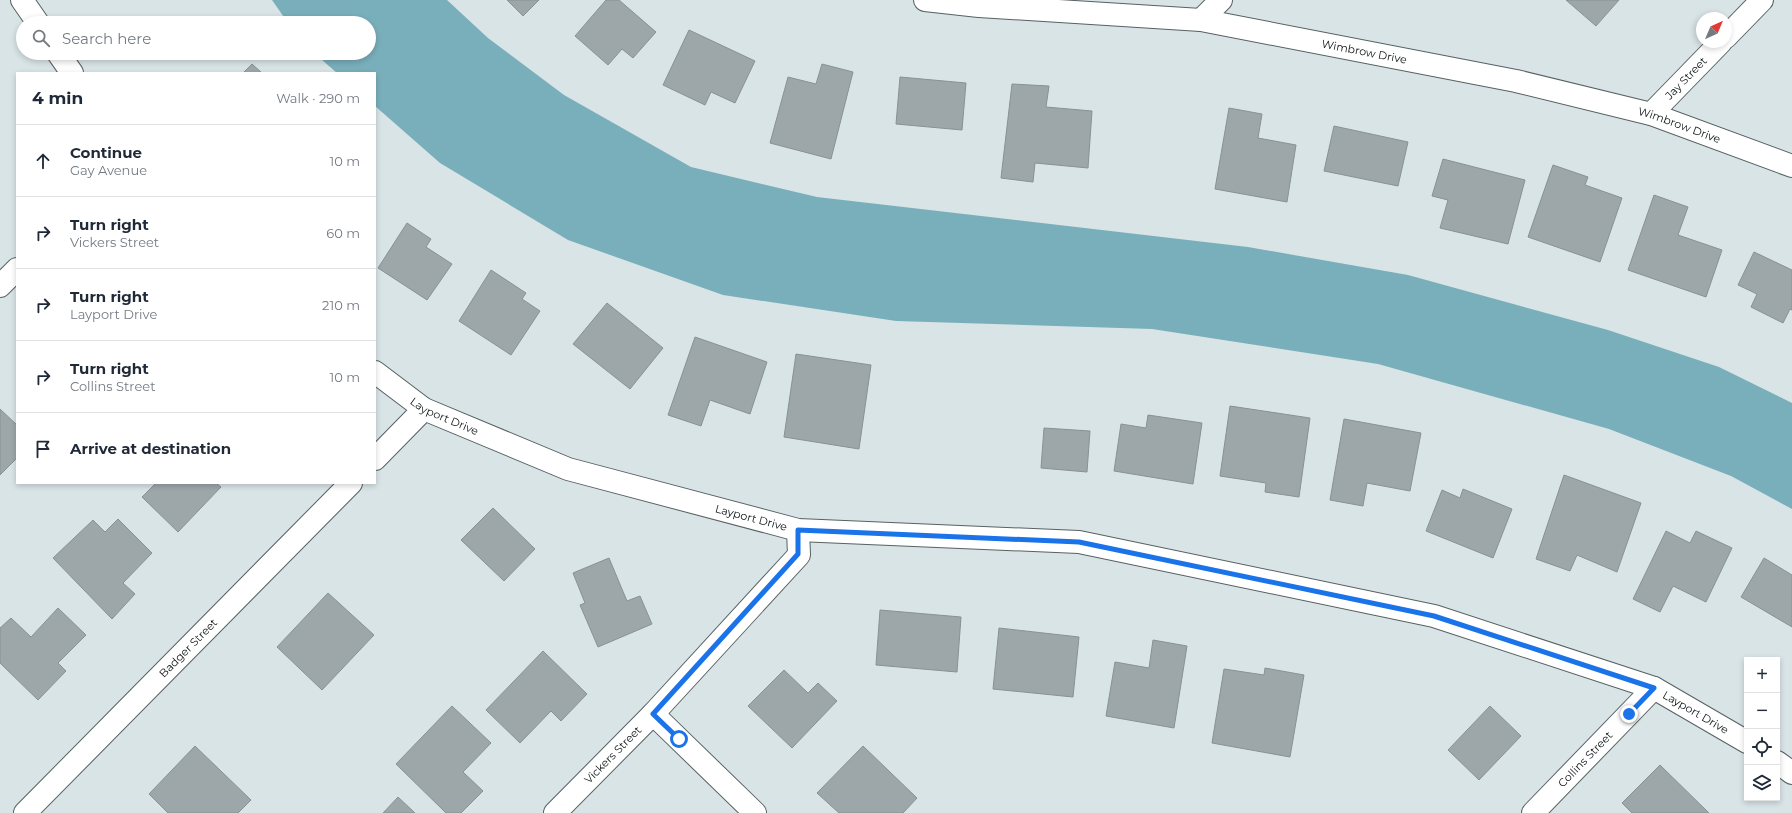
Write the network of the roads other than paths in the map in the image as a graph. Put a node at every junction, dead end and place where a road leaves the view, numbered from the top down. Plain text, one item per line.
1 (22, 0) edge
2 (925, 0) edge
3 (1221, 0) edge
4 (1762, 0) edge
5 (33, 16) edge
6 (1201, 20) junction
7 (1732, 31) edge
8 (1715, 48) edge
9 (63, 60) edge
10 (71, 72) edge
11 (1651, 114) junction
12 (1792, 166) edge
13 (16, 270) edge
14 (0, 286) edge
15 (376, 373) edge
16 (424, 409) junction
17 (376, 458) edge
18 (350, 484) edge
19 (798, 530) junction
20 (1654, 688) junction
21 (653, 714) junction
22 (1744, 740) edge
23 (1780, 764) edge
24 (1792, 773) edge
25 (25, 813) edge
26 (555, 813) edge
27 (755, 813) edge
28 (1533, 813) edge

1 - 5 street
2 - 6 street, Wimbrow Drive
3 - 6 street
4 - 7 street
6 - 11 street, Wimbrow Drive
8 - 11 street, Jay Street
9 - 10 street
11 - 12 street, Wimbrow Drive
13 - 14 street
15 - 16 street, Layport Drive
16 - 17 street
16 - 19 street, Layport Drive
18 - 25 street, Badger Street
19 - 20 street, Layport Drive
19 - 21 street, Vickers Street
20 - 22 street, Layport Drive
20 - 28 street, Collins Street
21 - 26 street, Vickers Street
21 - 27 street
23 - 24 street

